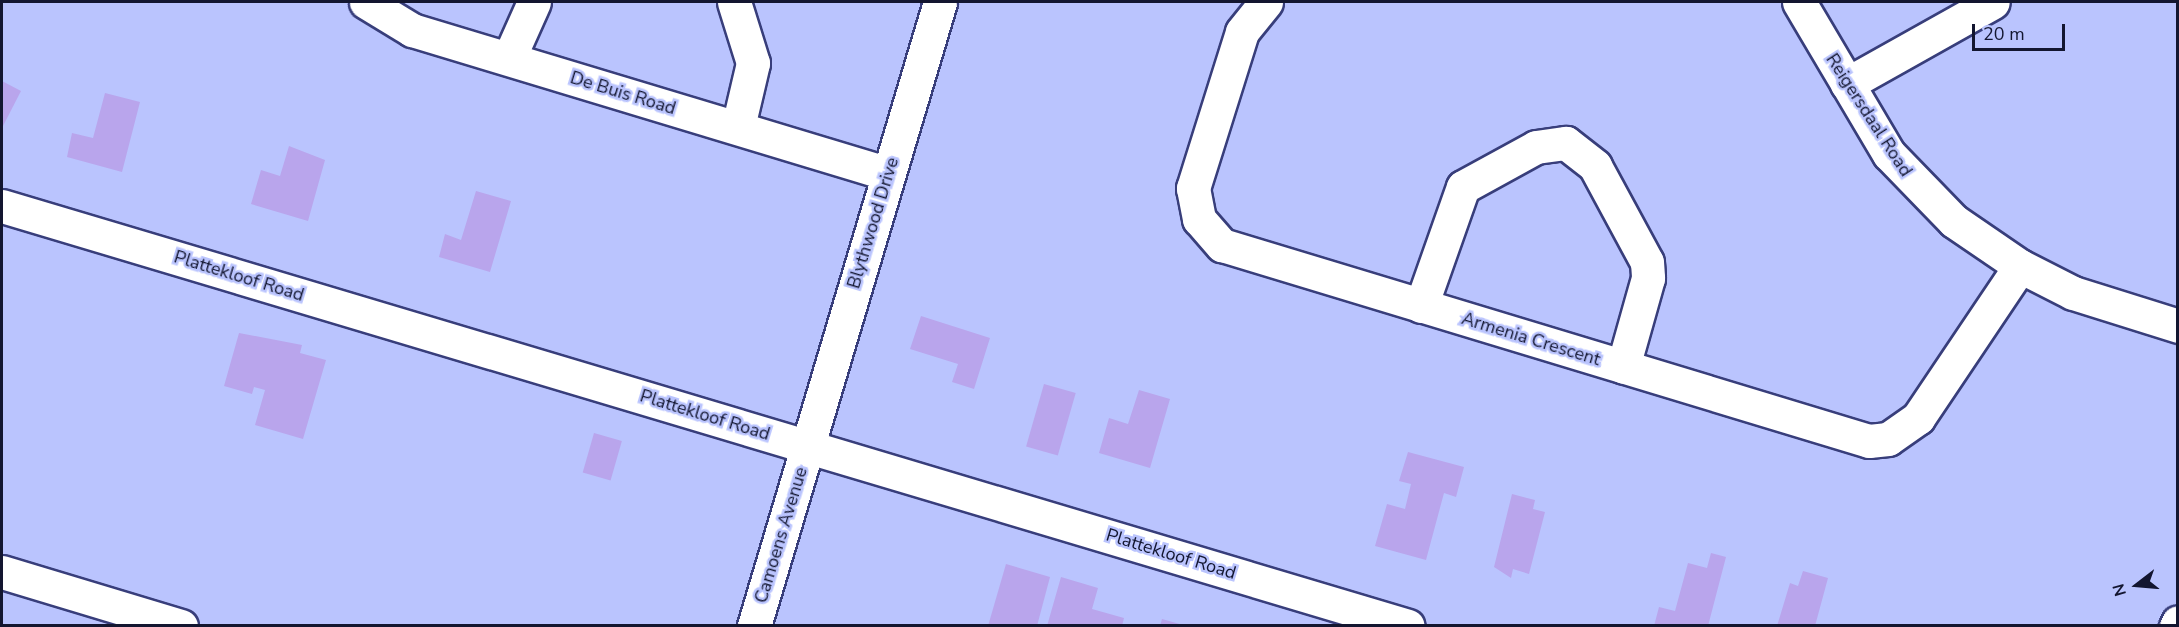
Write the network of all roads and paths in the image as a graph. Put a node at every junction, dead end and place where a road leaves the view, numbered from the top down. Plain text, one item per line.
1 (366, 2) edge
2 (534, 2) edge
3 (734, 2) edge
4 (940, 2) edge
5 (1266, 2) edge
6 (1799, 2) edge
7 (1993, 2) edge
8 (509, 58) junction
9 (1847, 84) junction
10 (738, 127) junction
11 (888, 174) junction
12 (2, 206) edge
13 (2020, 266) junction
14 (1421, 306) junction
15 (2178, 326) edge
16 (1623, 367) junction
17 (807, 445) junction
18 (2, 572) edge
19 (181, 626) edge
20 (754, 626) edge
21 (1408, 626) edge

1 - 8 street, De Buis Road
2 - 8 street
3 - 10 street
4 - 11 street, Blythwood Drive
5 - 14 street, Armenia Crescent
6 - 9 street, Reigersdaal Road
7 - 9 street
8 - 10 street, De Buis Road
9 - 13 street, Reigersdaal Road
10 - 11 street, De Buis Road
11 - 17 street, Blythwood Drive
12 - 17 street, Plattekloof Road
13 - 15 street, Reigersdaal Road
13 - 16 street, Armenia Crescent
14 - 16 street, Armenia Crescent
14 - 16 street
17 - 20 street, Camoens Avenue
17 - 21 street, Plattekloof Road
18 - 19 street

